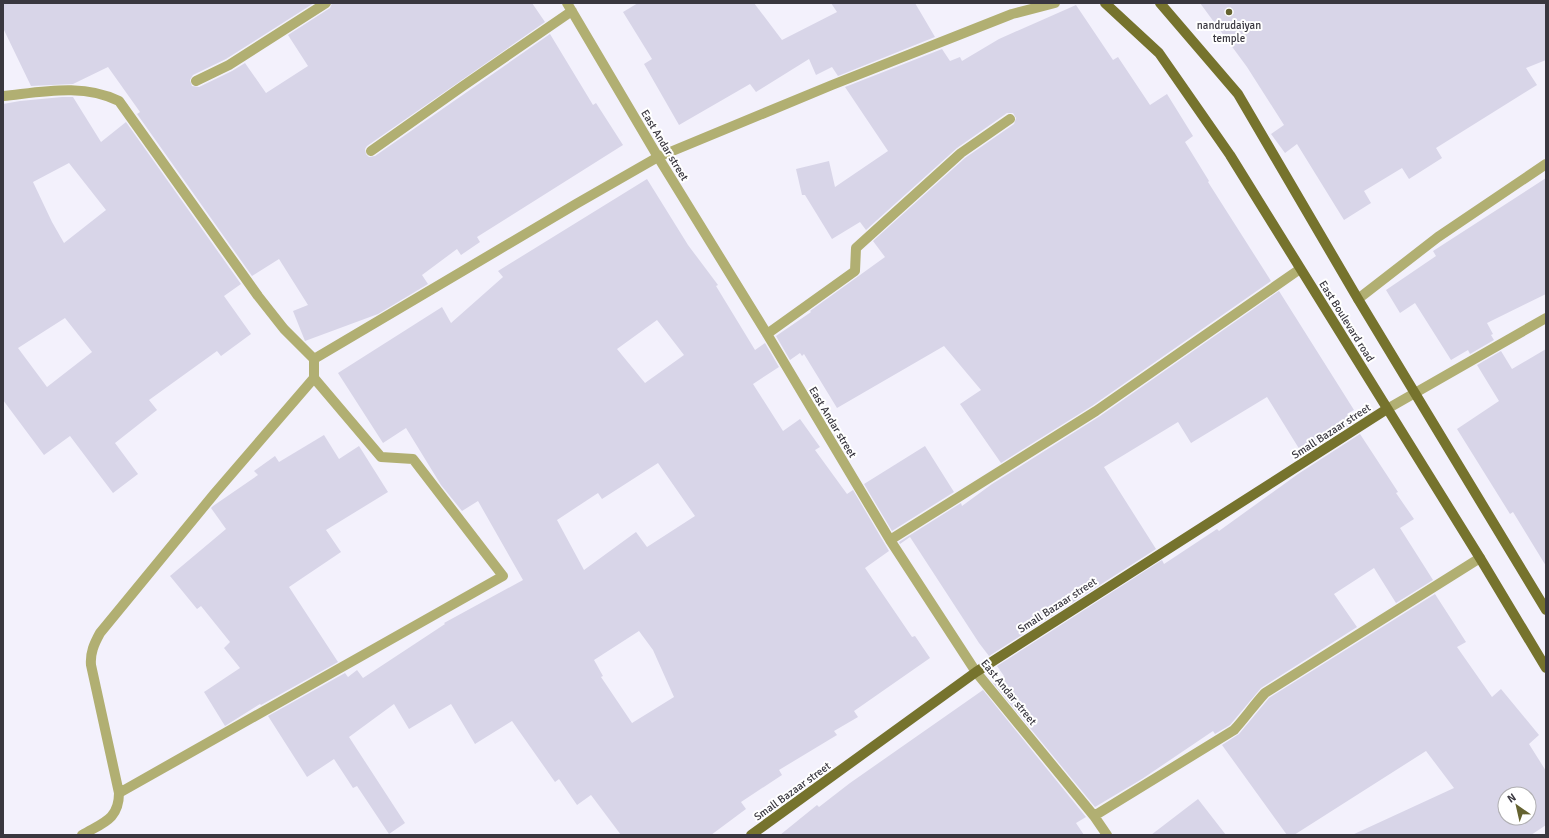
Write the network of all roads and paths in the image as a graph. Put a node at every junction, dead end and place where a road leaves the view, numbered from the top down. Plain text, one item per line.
1 (326, 3) edge
2 (1054, 3) edge
3 (1105, 3) edge
4 (1160, 3) edge
5 (570, 7) edge
6 (196, 81) dead end
7 (3, 96) edge
8 (1010, 119) dead end
9 (371, 151) dead end
10 (658, 157) junction
11 (1546, 164) edge
12 (1300, 269) junction
13 (1358, 299) junction
14 (1546, 318) edge
15 (766, 334) junction
16 (314, 359) junction
17 (314, 378) junction
18 (1416, 393) junction
19 (1387, 409) junction
20 (890, 540) junction
21 (1480, 558) junction
22 (1546, 610) edge
23 (1546, 668) edge
24 (976, 672) junction
25 (119, 793) junction
26 (1094, 816) junction
27 (82, 835) edge
28 (751, 835) edge
29 (1107, 835) edge

1 - 6 street
2 - 10 street
3 - 12 main road, East Boulevard road
4 - 13 main road
5 - 9 street
5 - 10 street, East Andar street
7 - 16 street
8 - 15 street
10 - 15 street, East Andar street
10 - 16 street
11 - 13 street
12 - 19 main road, East Boulevard road
12 - 20 street
13 - 18 main road
14 - 18 street
15 - 20 street, East Andar street
16 - 17 street
17 - 25 street
17 - 25 street
18 - 19 street
18 - 22 main road
19 - 21 main road, East Boulevard road
19 - 24 main road, Small Bazaar street
20 - 24 street, East Andar street
21 - 23 main road, East Boulevard road
21 - 26 street
24 - 26 street, East Andar street
24 - 28 main road, Small Bazaar street
25 - 27 street
26 - 29 street, East Andar street

